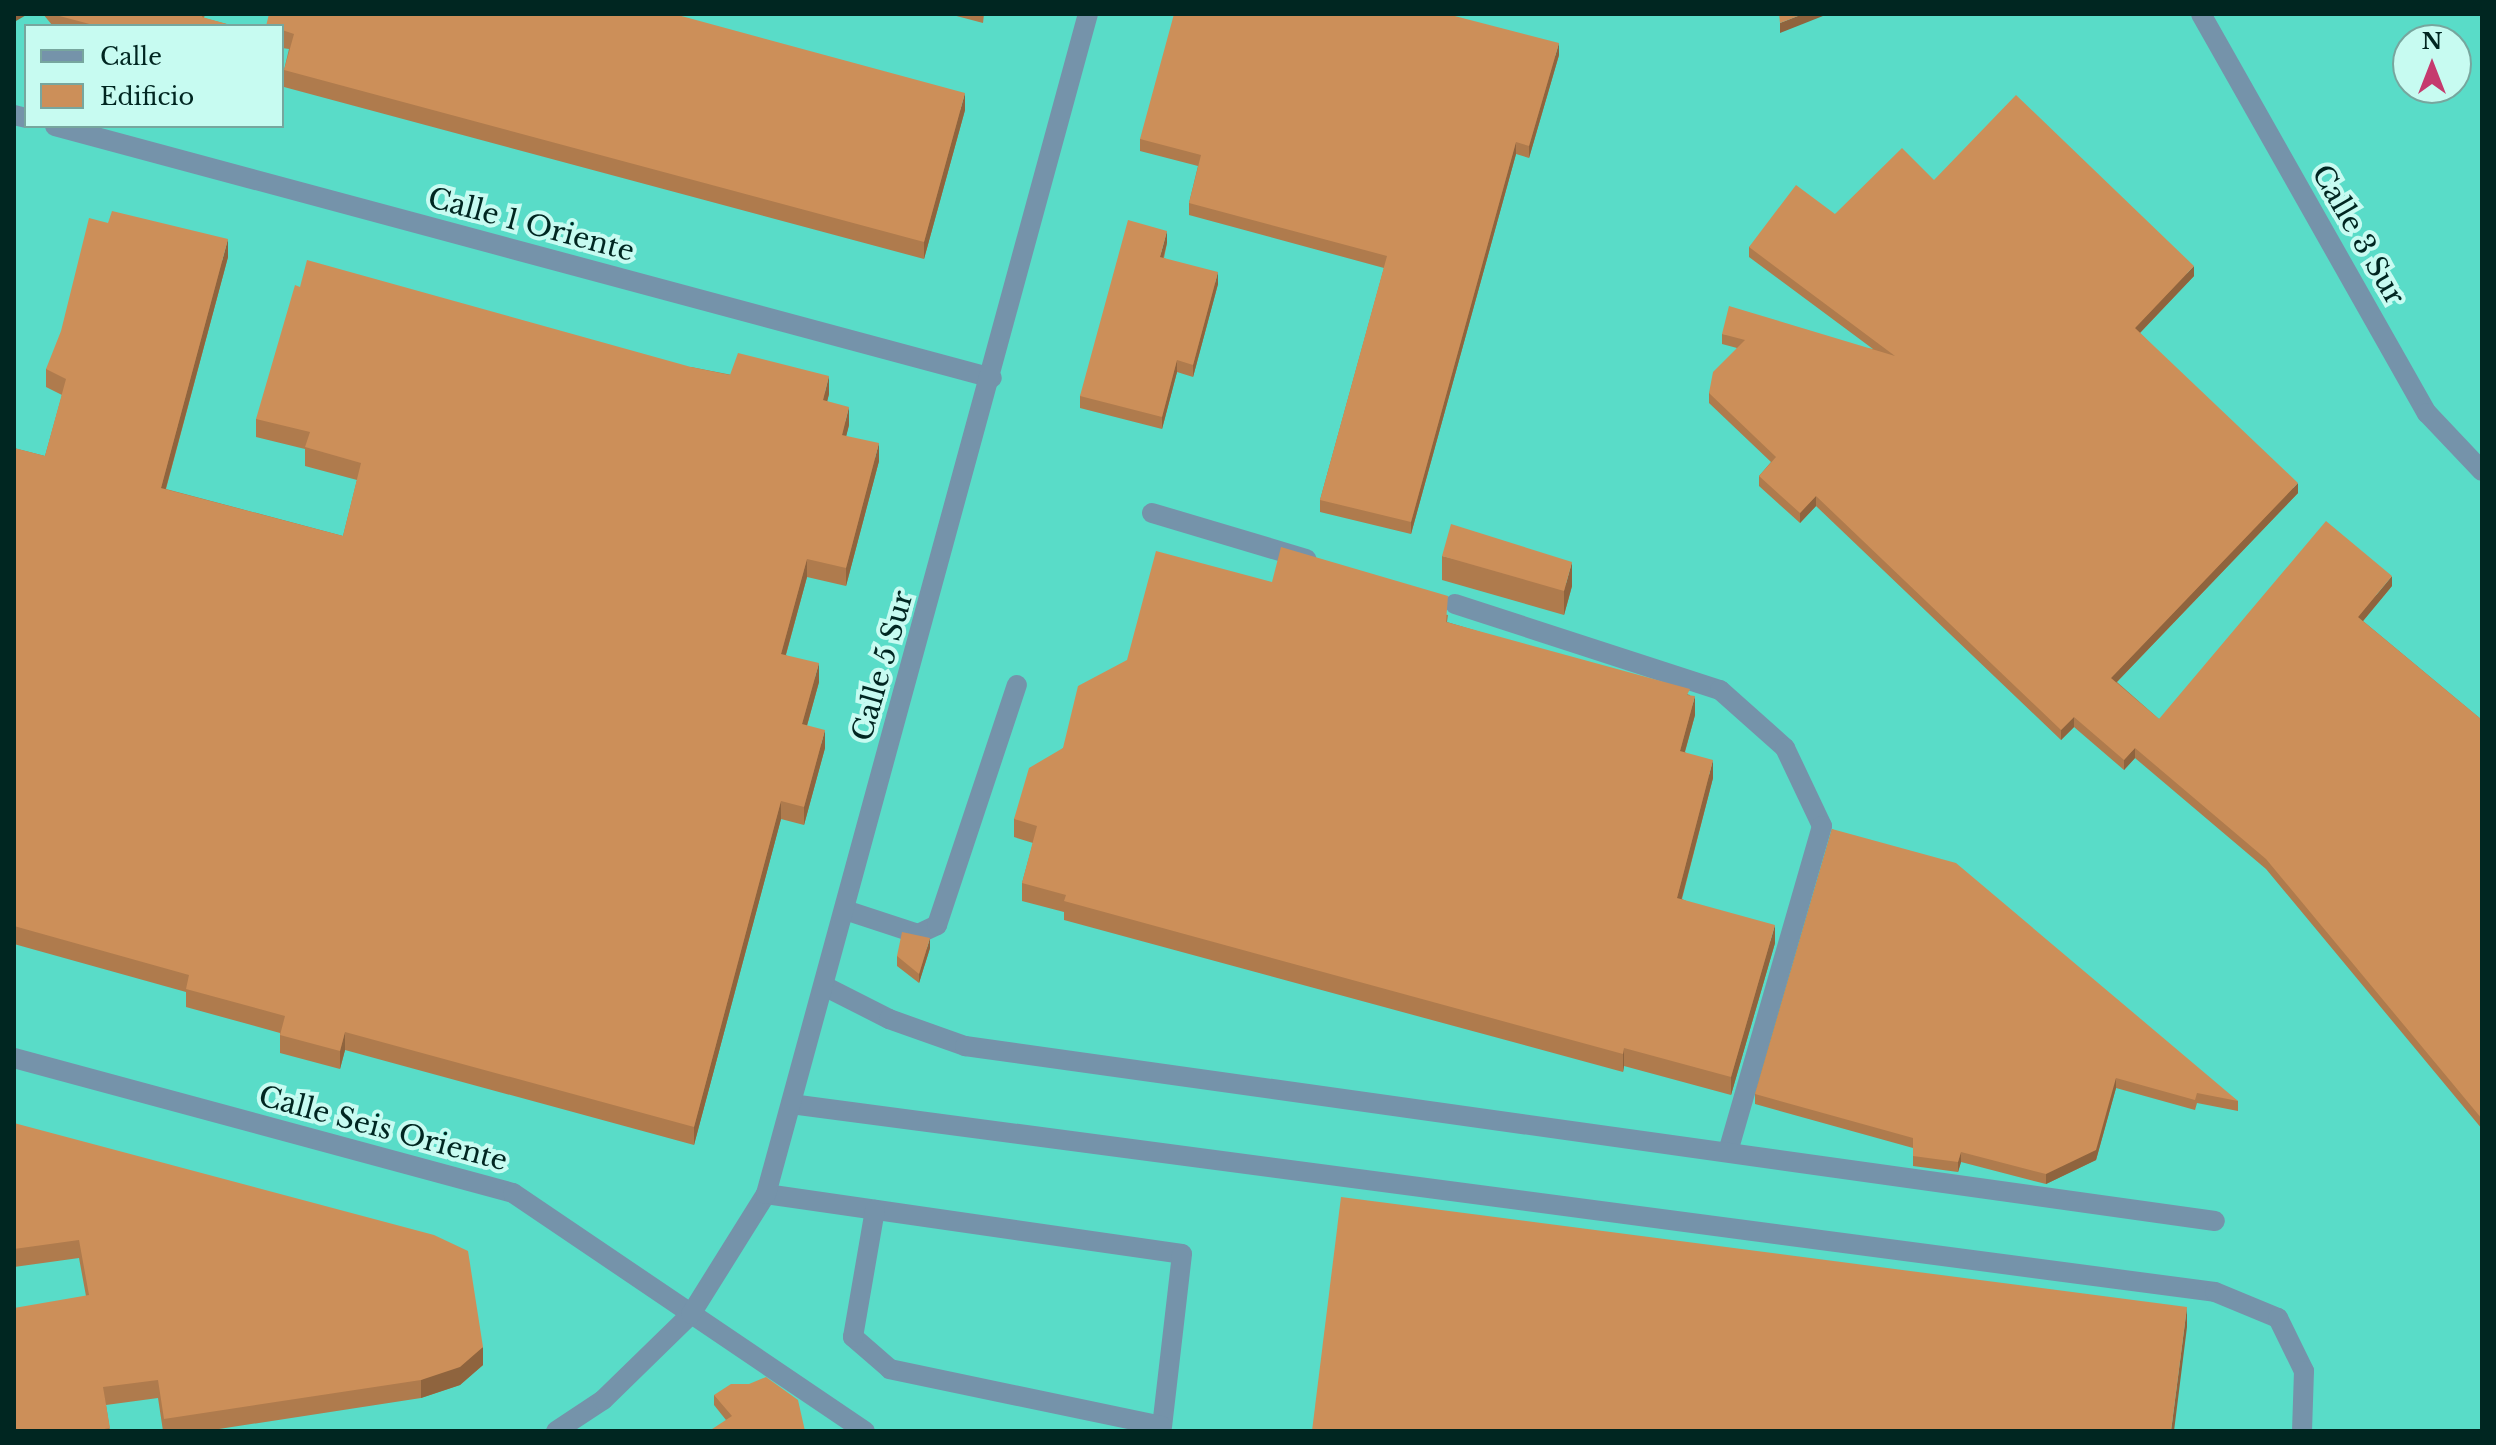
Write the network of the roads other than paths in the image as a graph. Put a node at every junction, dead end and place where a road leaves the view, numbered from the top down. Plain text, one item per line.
1 (1088, 14) edge
2 (2201, 14) edge
3 (62, 128) edge
4 (992, 378) junction
5 (2482, 471) edge
6 (1152, 513) dead end
7 (1329, 566) edge
8 (1445, 601) edge
9 (1017, 685) dead end
10 (845, 910) junction
11 (824, 986) junction
12 (14, 1058) edge
13 (791, 1104) junction
14 (1728, 1151) junction
15 (766, 1194) junction
16 (875, 1210) junction
17 (2215, 1221) dead end
18 (691, 1314) junction
19 (556, 1431) edge
20 (865, 1431) edge
21 (2302, 1431) edge

1 - 4 street, Calle 5 Sur
2 - 5 street, Calle 3 Sur
3 - 4 street, Calle 1 Oriente
4 - 10 street, Calle 5 Sur
6 - 7 street
8 - 14 street
9 - 10 street
10 - 11 street, Calle 5 Sur
11 - 13 street, Calle 5 Sur
11 - 14 street
12 - 18 street, Calle Seis Oriente
13 - 15 street, Calle 5 Sur
13 - 21 street
14 - 17 street
15 - 16 street
15 - 18 street, Calle 5 Sur
16 - 16 street
18 - 19 street, Calle 5 Sur
18 - 20 street, Calle Seis Oriente

